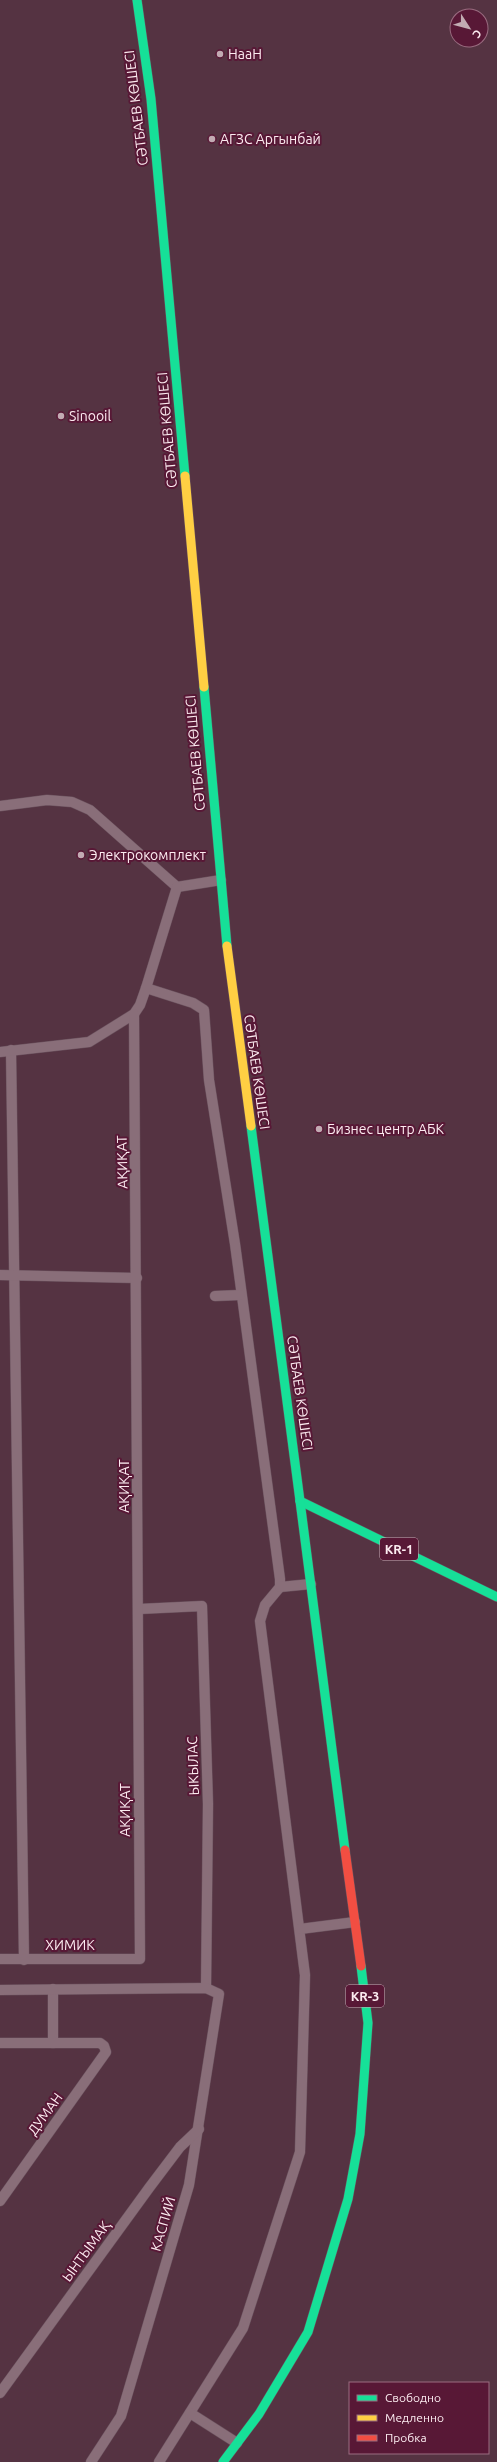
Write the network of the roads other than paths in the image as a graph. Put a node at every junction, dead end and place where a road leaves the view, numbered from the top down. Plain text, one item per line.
1 (137, 0) edge
2 (0, 806) edge
3 (221, 880) junction
4 (177, 887) junction
5 (146, 988) junction
6 (134, 1014) junction
7 (11, 1050) junction
8 (0, 1052) edge
9 (0, 1275) edge
10 (16, 1275) junction
11 (137, 1278) junction
12 (240, 1295) junction
13 (215, 1296) dead end
14 (300, 1501) junction
15 (311, 1584) junction
16 (280, 1587) junction
17 (497, 1597) edge
18 (138, 1608) junction
19 (355, 1922) junction
20 (300, 1929) junction
21 (140, 1959) joint
22 (0, 1960) edge
23 (24, 1960) junction
24 (206, 1988) junction
25 (53, 1989) junction
26 (0, 1990) edge
27 (0, 2043) edge
28 (53, 2043) junction
29 (199, 2129) junction
30 (0, 2201) edge
31 (0, 2393) edge
32 (190, 2413) junction
33 (237, 2443) junction
34 (91, 2462) edge
35 (158, 2462) edge
36 (223, 2462) edge

1 - 3 main road, СӘТБАЕВ КӨШЕСІ / KR-3
2 - 4 street
3 - 4 street
3 - 14 main road, СӘТБАЕВ КӨШЕСІ / KR-3
4 - 5 street
5 - 6 street
5 - 12 street
6 - 7 street
6 - 11 street, АҚИҚАТ
7 - 8 street
7 - 10 street
9 - 10 street
10 - 11 street
10 - 23 street
11 - 18 street, АҚИҚАТ
12 - 13 street
12 - 16 street
14 - 15 main road, KR-3
14 - 17 main road, KR-1
15 - 16 street
15 - 19 main road, KR-3
16 - 20 street
18 - 21 street, АҚИҚАТ
18 - 24 street, ЫКЫЛАС
19 - 20 street
19 - 33 main road, KR-3
20 - 32 street
21 - 23 street, ХИМИК
22 - 23 street, ХИМИК
24 - 25 street
24 - 29 street, КАСПИЙ
25 - 26 street
25 - 28 street
27 - 28 street
28 - 30 street, ДУМАН
29 - 31 street, ЫНТЫМАҚ
29 - 34 street, КАСПИЙ
32 - 33 street
32 - 35 street
33 - 36 main road, KR-3

